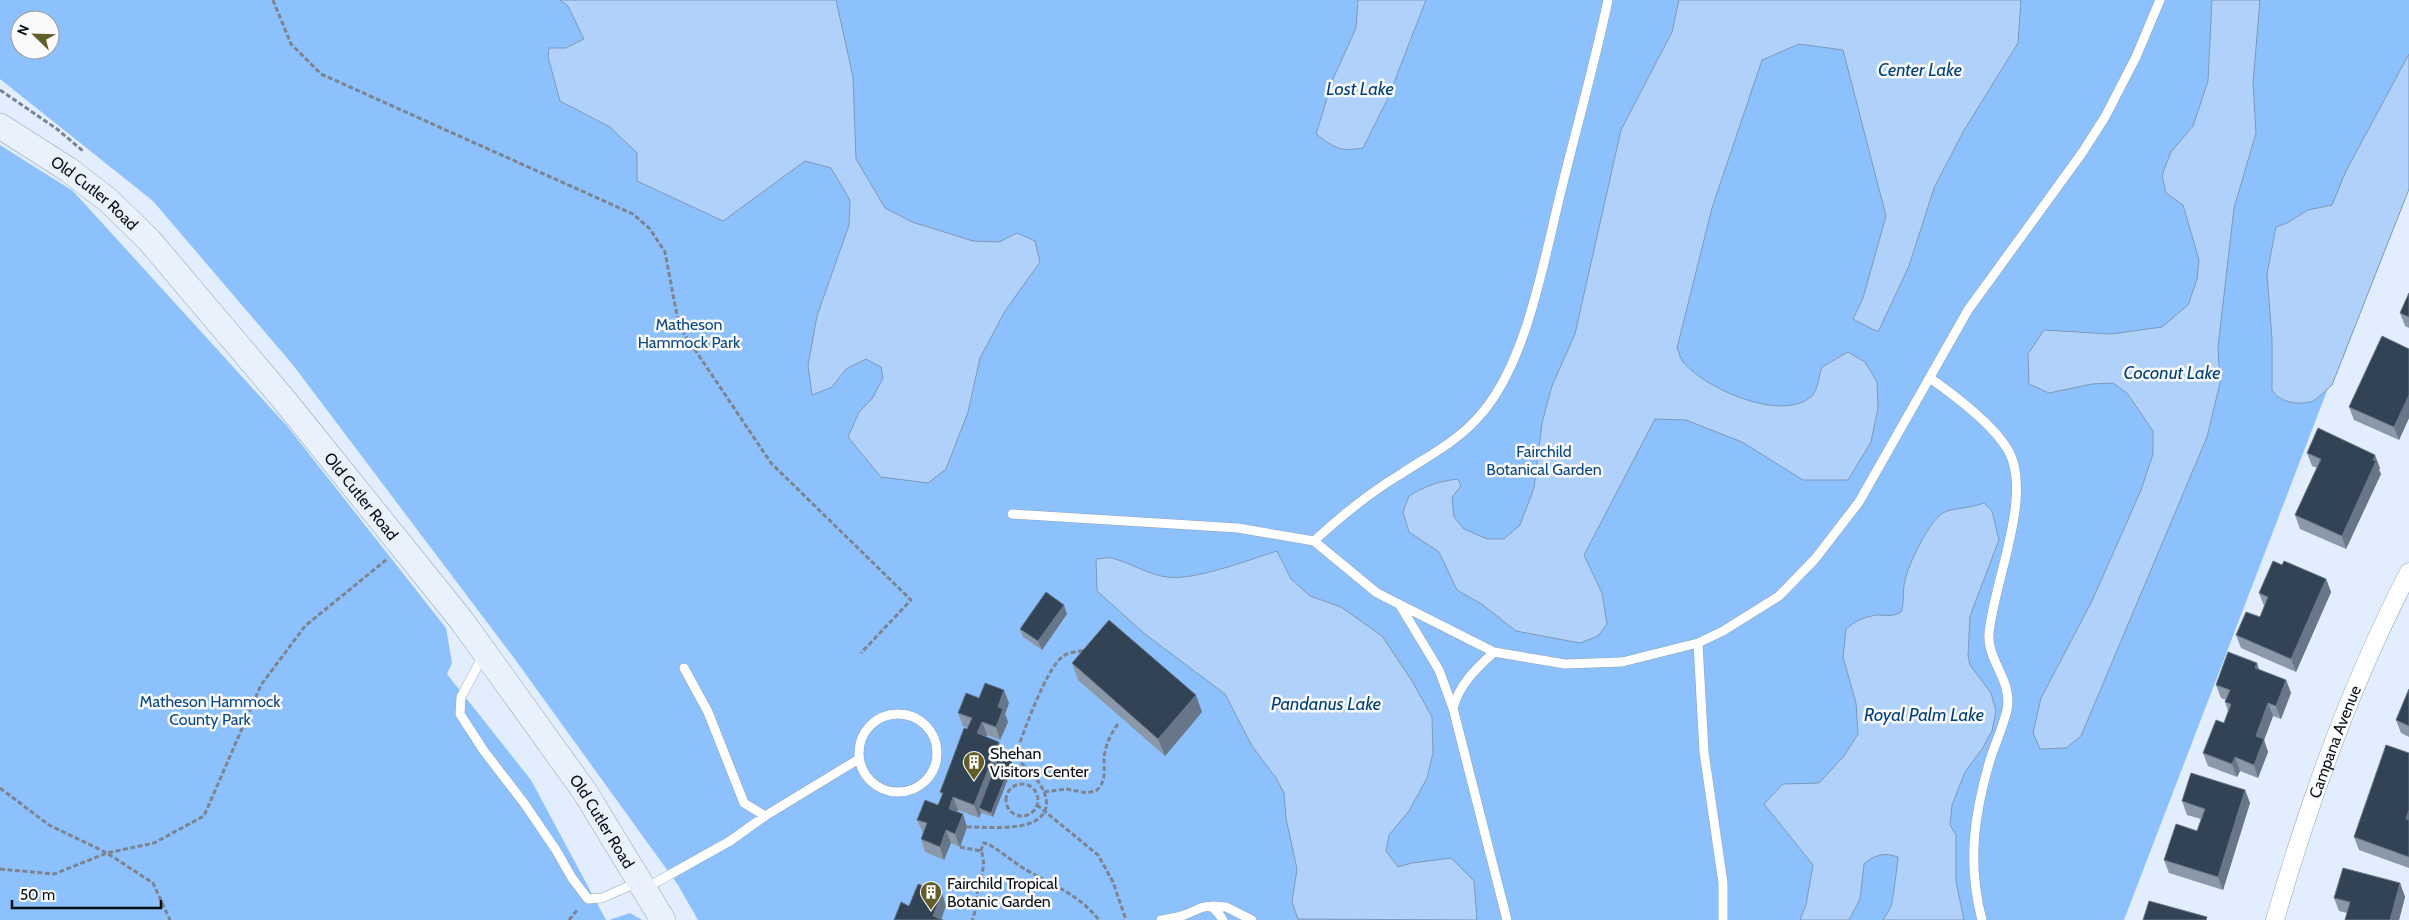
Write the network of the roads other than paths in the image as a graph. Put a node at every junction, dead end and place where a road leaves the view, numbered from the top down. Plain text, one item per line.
1 (1608, 0) edge
2 (2160, 0) edge
3 (0, 126) edge
4 (1930, 378) junction
5 (1012, 514) dead end
6 (1314, 541) junction
7 (2409, 572) edge
8 (1401, 607) junction
9 (1698, 643) junction
10 (1494, 652) junction
11 (485, 654) junction
12 (684, 668) dead end
13 (1453, 708) junction
14 (859, 760) junction
15 (765, 816) junction
16 (643, 884) junction
17 (1209, 906) junction
18 (663, 920) edge
19 (1161, 920) edge
20 (1223, 920) edge
21 (1252, 920) edge
22 (1507, 920) edge
23 (1723, 920) edge
24 (1982, 920) edge
25 (2275, 920) edge

1 - 6 lane
2 - 4 lane
3 - 11 main road, Old Cutler Road
4 - 9 lane
4 - 24 lane
5 - 6 lane
6 - 8 lane
7 - 25 street, Campana Avenue
8 - 10 lane
8 - 13 lane
9 - 10 lane
9 - 23 lane
10 - 13 lane
11 - 16 main road, Old Cutler Road
11 - 16 lane
12 - 15 lane
13 - 22 lane
14 - 14 lane
14 - 15 lane
15 - 16 lane
16 - 18 main road, Old Cutler Road
17 - 19 lane
17 - 20 lane
17 - 21 lane

